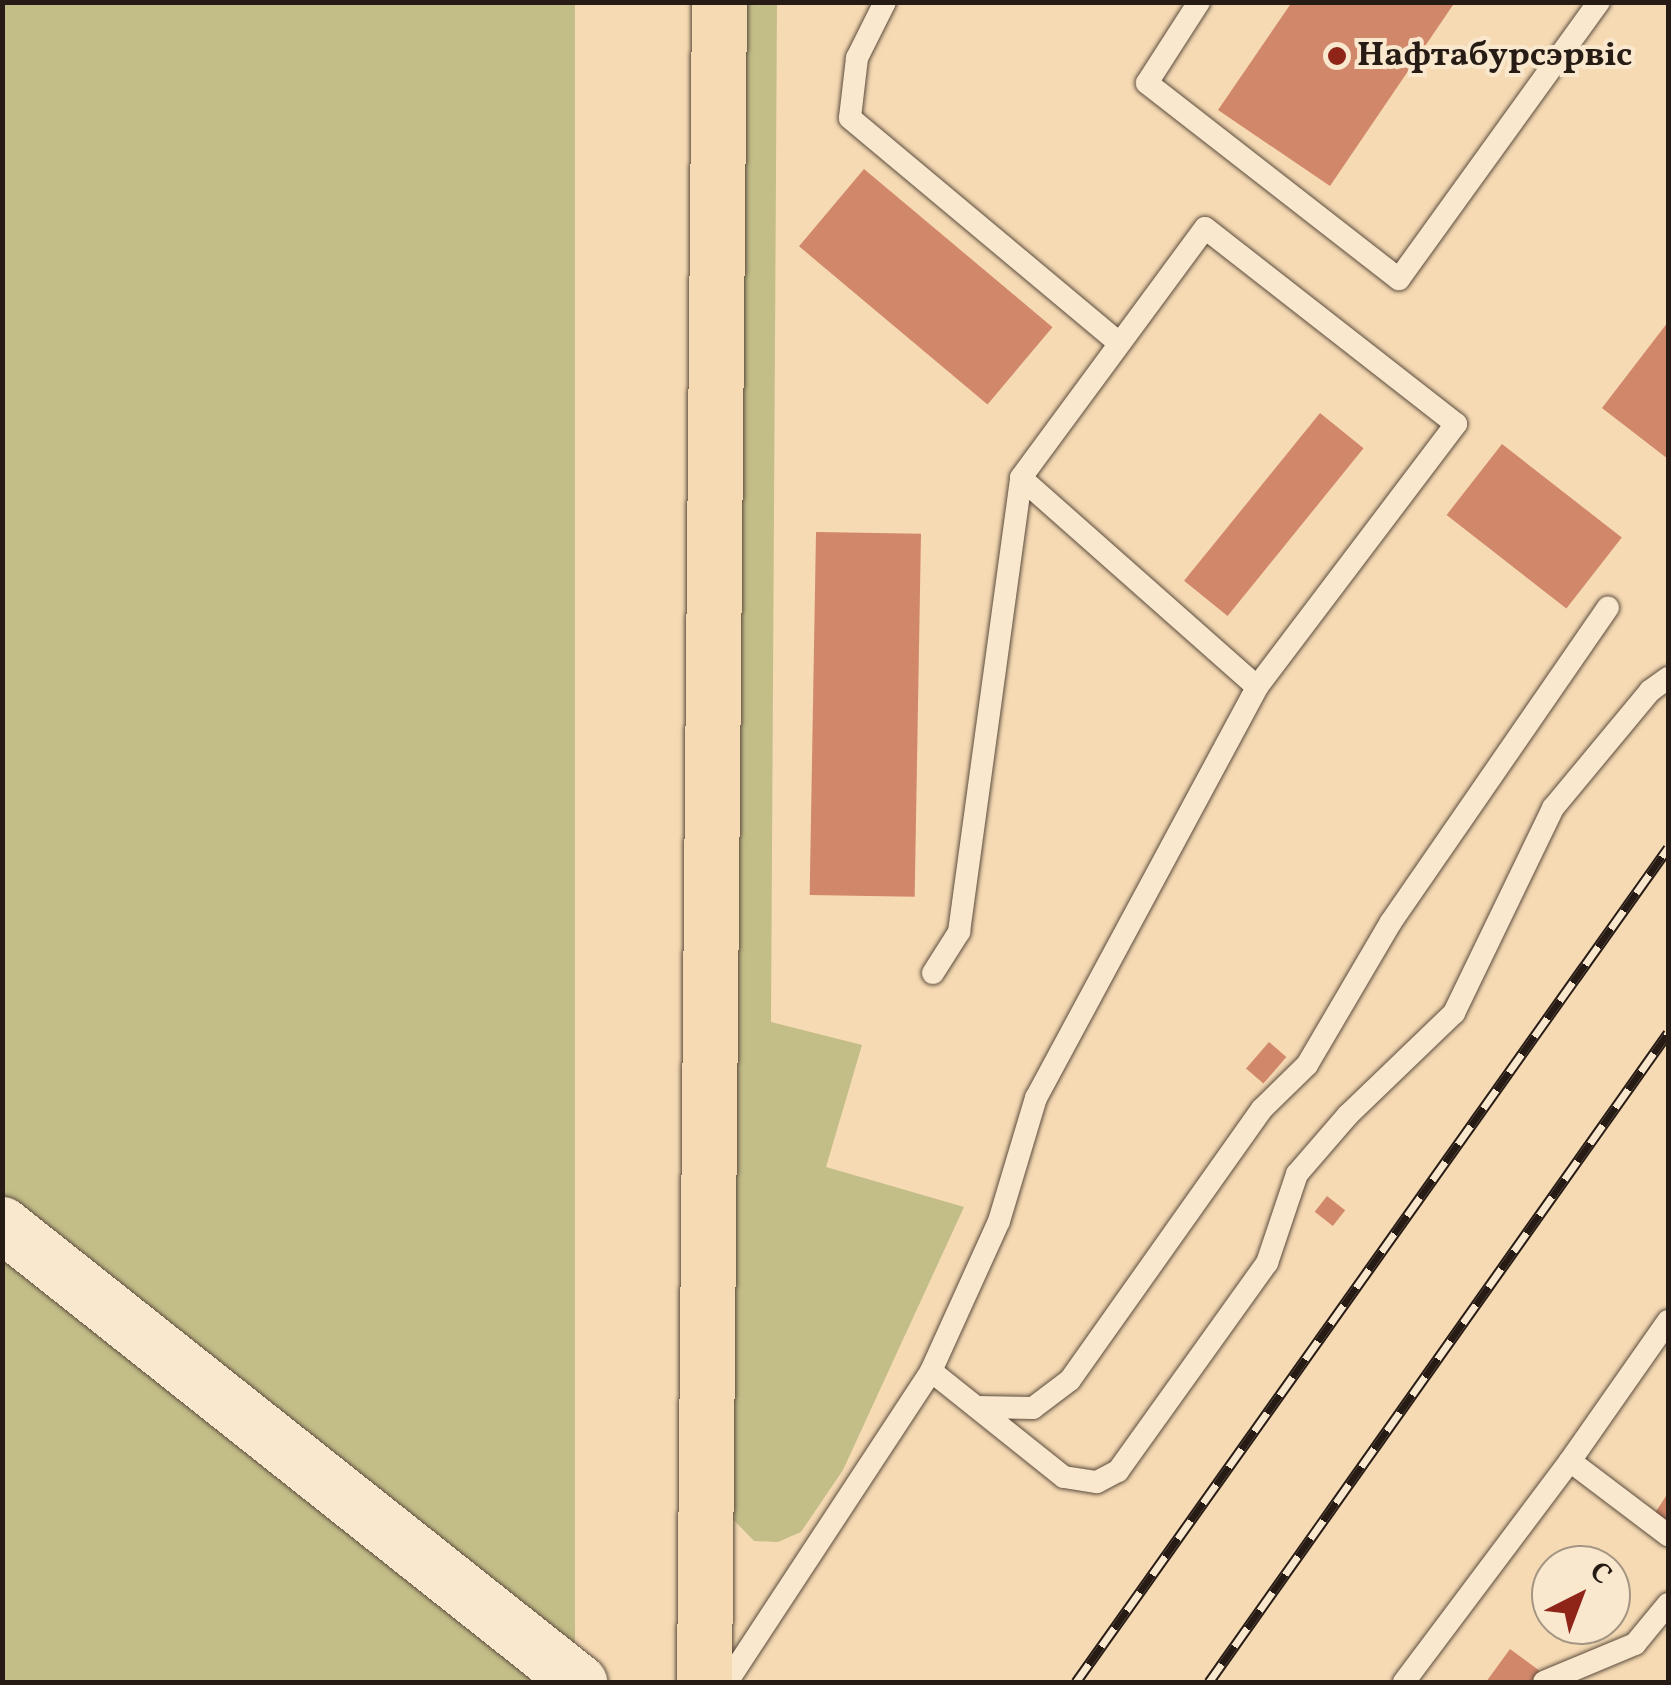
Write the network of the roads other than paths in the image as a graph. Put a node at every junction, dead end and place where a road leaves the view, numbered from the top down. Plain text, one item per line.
1 (719, 2) edge
2 (885, 2) edge
3 (1199, 2) edge
4 (1599, 2) edge
5 (1119, 342) junction
6 (1021, 478) junction
7 (1608, 608) dead end
8 (1668, 678) edge
9 (1258, 687) junction
10 (934, 973) dead end
11 (2, 1224) edge
12 (1668, 1322) edge
13 (930, 1370) junction
14 (977, 1407) junction
15 (1570, 1461) junction
16 (1668, 1535) edge
17 (1668, 1604) edge
18 (579, 1682) edge
19 (704, 1682) edge
20 (727, 1682) edge
21 (1404, 1682) edge
22 (1544, 1682) edge

1 - 19 main road
2 - 5 lane
3 - 4 lane
5 - 6 lane
5 - 9 lane
6 - 9 lane
6 - 10 lane
7 - 14 lane
8 - 14 lane
9 - 13 lane
11 - 18 street
12 - 15 lane
13 - 14 lane
13 - 20 lane
15 - 16 lane
15 - 21 lane
17 - 22 lane

